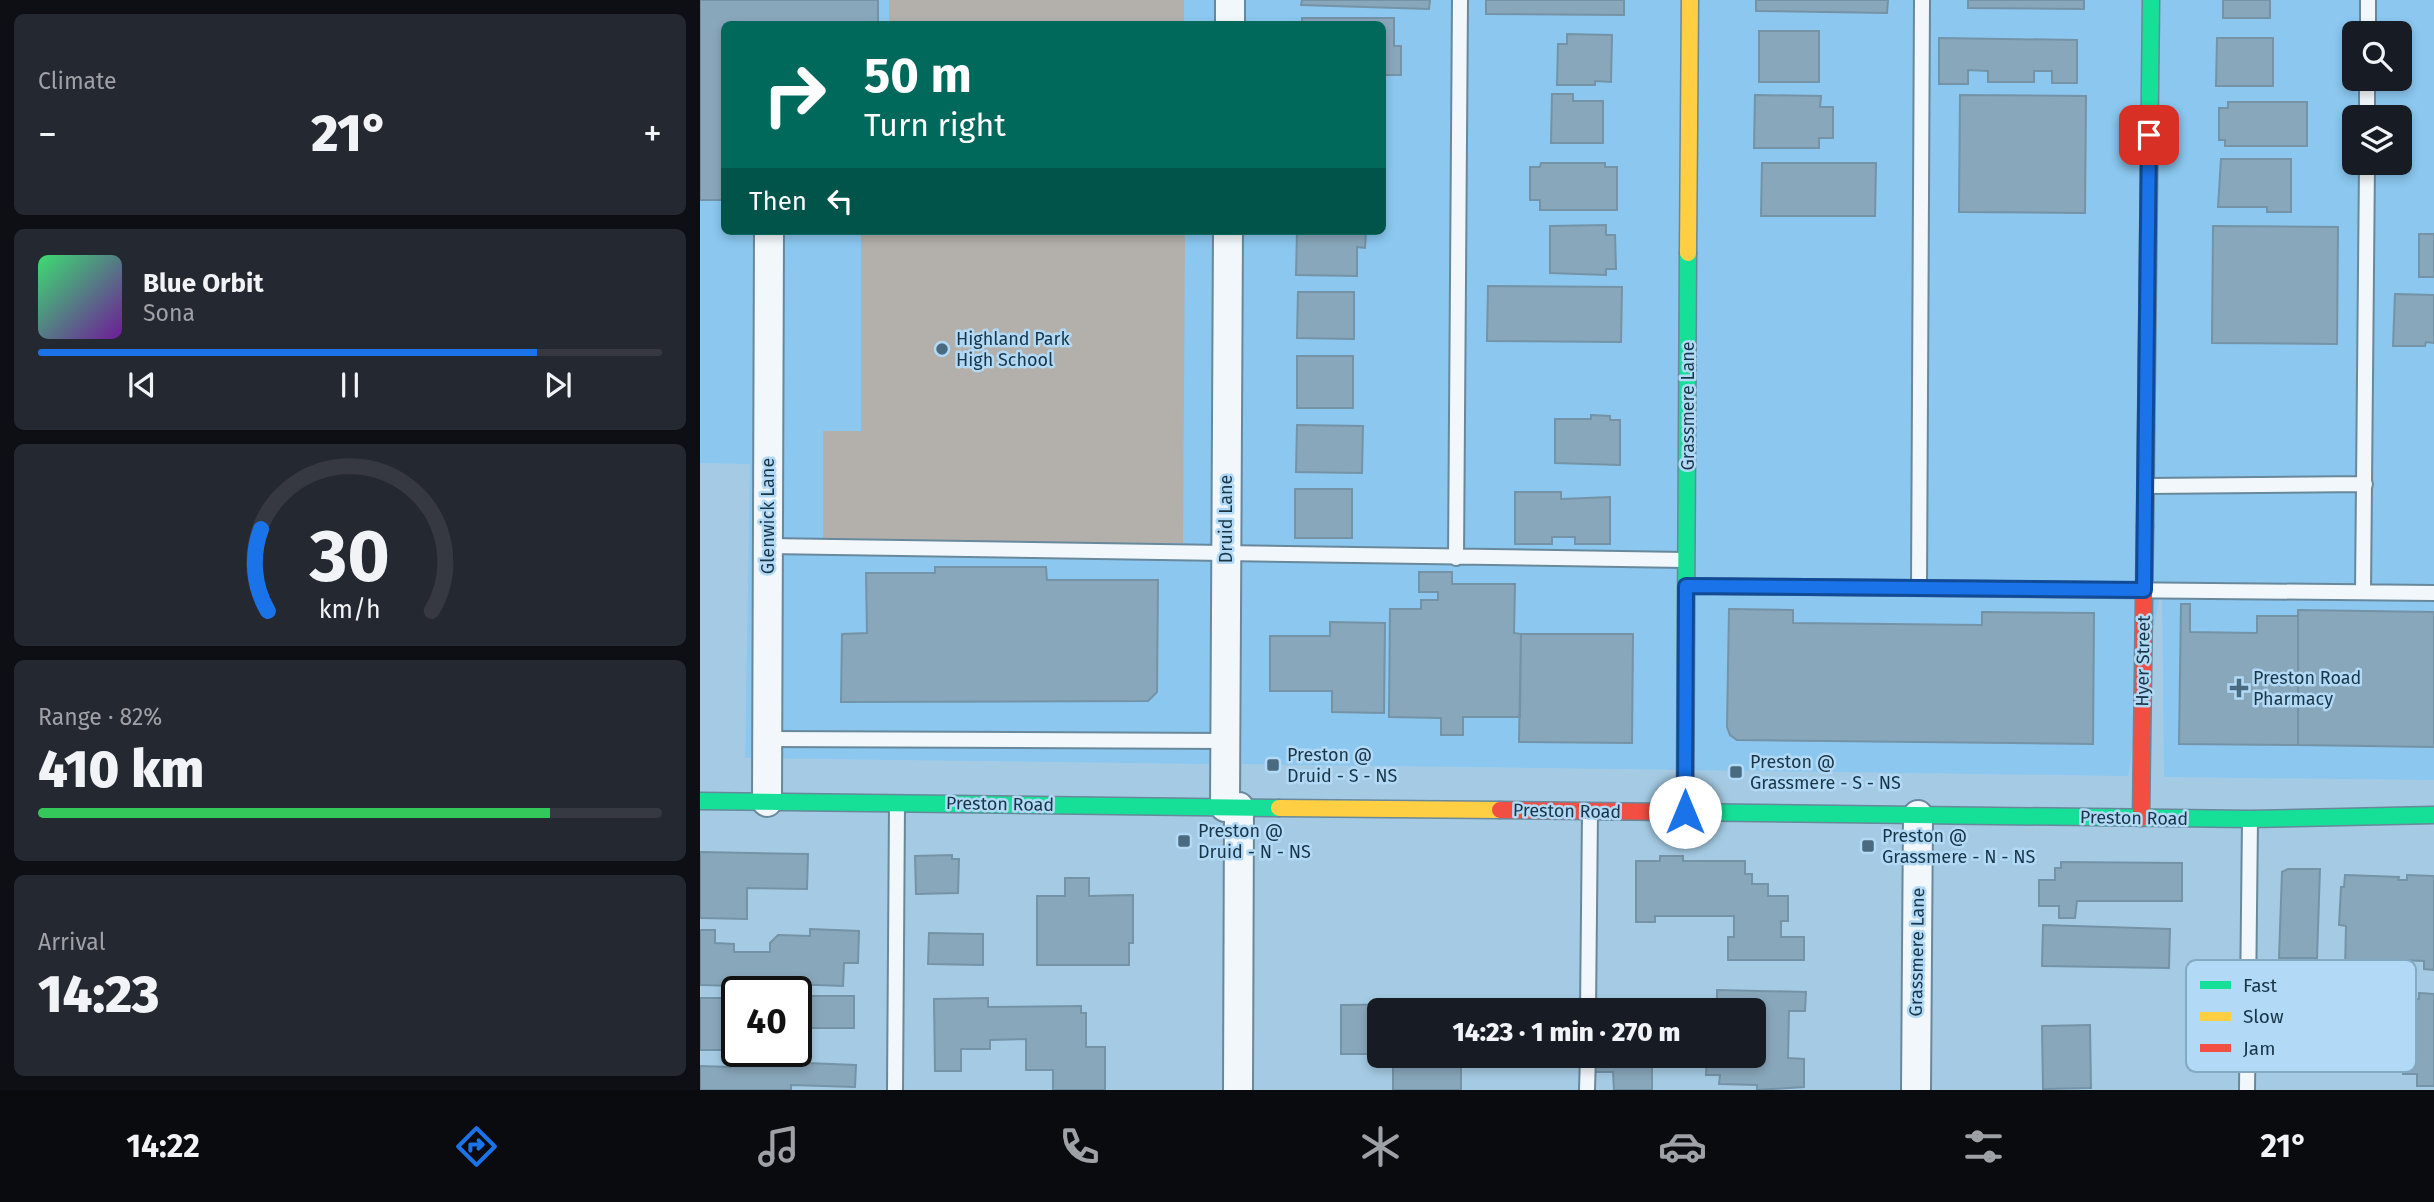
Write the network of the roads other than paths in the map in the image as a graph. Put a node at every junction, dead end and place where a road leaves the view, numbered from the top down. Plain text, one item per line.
1 (1230, 0) edge
2 (1460, 0) edge
3 (1690, 0) edge
4 (1922, 0) edge
5 (2151, 0) edge
6 (2368, 0) edge
7 (1230, 21) edge
8 (2368, 21) edge
9 (2367, 175) edge
10 (769, 235) edge
11 (1228, 235) edge
12 (2365, 484) junction
13 (2144, 486) junction
14 (768, 546) junction
15 (1226, 553) junction
16 (1456, 558) junction
17 (1686, 560) junction
18 (1686, 586) junction
19 (1919, 588) junction
20 (2144, 590) junction
21 (2363, 592) junction
22 (2434, 593) edge
23 (768, 739) junction
24 (1226, 741) junction
25 (700, 801) edge
26 (767, 802) junction
27 (897, 803) junction
28 (1232, 807) junction
29 (1590, 811) junction
30 (1685, 812) junction
31 (1918, 815) junction
32 (2434, 815) edge
33 (2141, 818) junction
34 (2249, 819) junction
35 (2248, 960) edge
36 (1588, 998) edge
37 (1588, 1068) edge
38 (2247, 1072) edge
39 (895, 1090) edge
40 (1238, 1090) edge
41 (1587, 1090) edge
42 (1916, 1090) edge
43 (2247, 1090) edge

1 - 7 street
2 - 16 lane
3 - 17 main road, Grassmere Lane
4 - 19 lane
5 - 13 main road, Hyer Street
6 - 8 lane
9 - 12 lane
10 - 14 street, Glenwick Lane
11 - 15 street, Druid Lane
12 - 13 lane
12 - 21 lane
13 - 20 main road, Hyer Street
14 - 15 lane
14 - 23 street, Glenwick Lane
15 - 16 lane
15 - 24 street, Druid Lane
16 - 17 lane
17 - 18 main road, Grassmere Lane
18 - 19 lane
18 - 30 main road, Grassmere Lane
19 - 20 lane
20 - 21 lane
20 - 33 main road, Hyer Street
21 - 22 lane
23 - 24 lane
23 - 26 street, Glenwick Lane
24 - 28 street, Druid Lane
25 - 26 main road, Preston Road
26 - 27 main road, Preston Road
27 - 28 main road, Preston Road
27 - 39 lane
28 - 29 main road, Preston Road
28 - 40 street, Druid Lane
29 - 30 main road, Preston Road
29 - 36 lane
30 - 31 main road, Preston Road
31 - 33 main road, Preston Road
31 - 42 street, Grassmere Lane
32 - 34 main road, Preston Road
33 - 34 main road, Preston Road
34 - 35 lane
37 - 41 lane
38 - 43 lane

